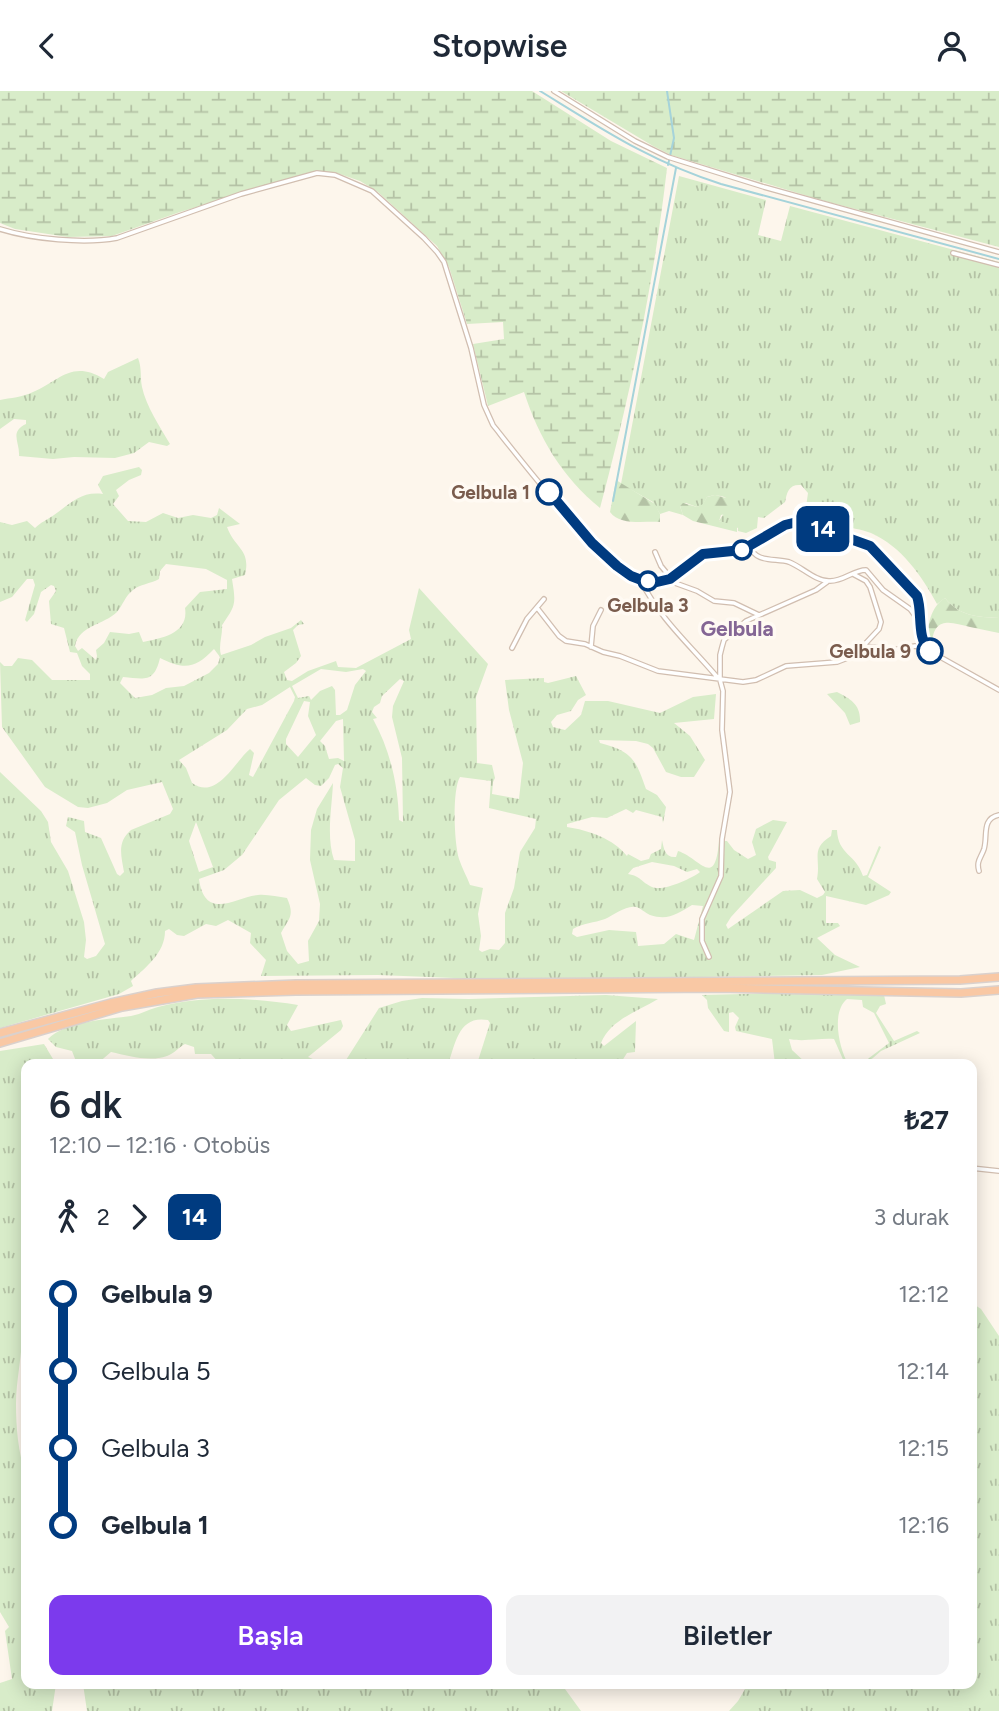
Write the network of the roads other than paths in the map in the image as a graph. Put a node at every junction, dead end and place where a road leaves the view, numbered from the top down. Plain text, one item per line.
1 (554, 91) edge
2 (0, 229) edge
3 (999, 252) edge
4 (953, 253) dead end
5 (999, 265) edge
6 (750, 546) junction
7 (655, 552) dead end
8 (852, 573) junction
9 (670, 579) junction
10 (640, 580) junction
11 (827, 582) junction
12 (544, 599) dead end
13 (538, 608) junction
14 (601, 611) dead end
15 (759, 615) junction
16 (921, 624) junction
17 (864, 646) junction
18 (591, 647) junction
19 (512, 648) dead end
20 (926, 649) junction
21 (720, 680) junction
22 (999, 690) edge
23 (999, 815) edge
24 (979, 871) dead end
25 (709, 957) dead end
26 (999, 977) edge
27 (999, 990) edge
28 (0, 1033) edge
29 (0, 1043) edge
30 (977, 1169) edge
31 (999, 1171) edge

1 - 3 street
2 - 10 street
4 - 5 street
6 - 9 street
6 - 11 street
6 - 16 street
7 - 9 street
8 - 11 street
8 - 16 street
8 - 17 street
9 - 10 street
9 - 15 street
10 - 21 street
11 - 15 street
12 - 13 street
13 - 18 street
13 - 19 street
14 - 18 street
15 - 21 street
16 - 20 street
17 - 20 street
17 - 21 street
18 - 21 street
20 - 22 street
21 - 25 street
23 - 24 street
26 - 28 highway
27 - 29 highway
30 - 31 street

